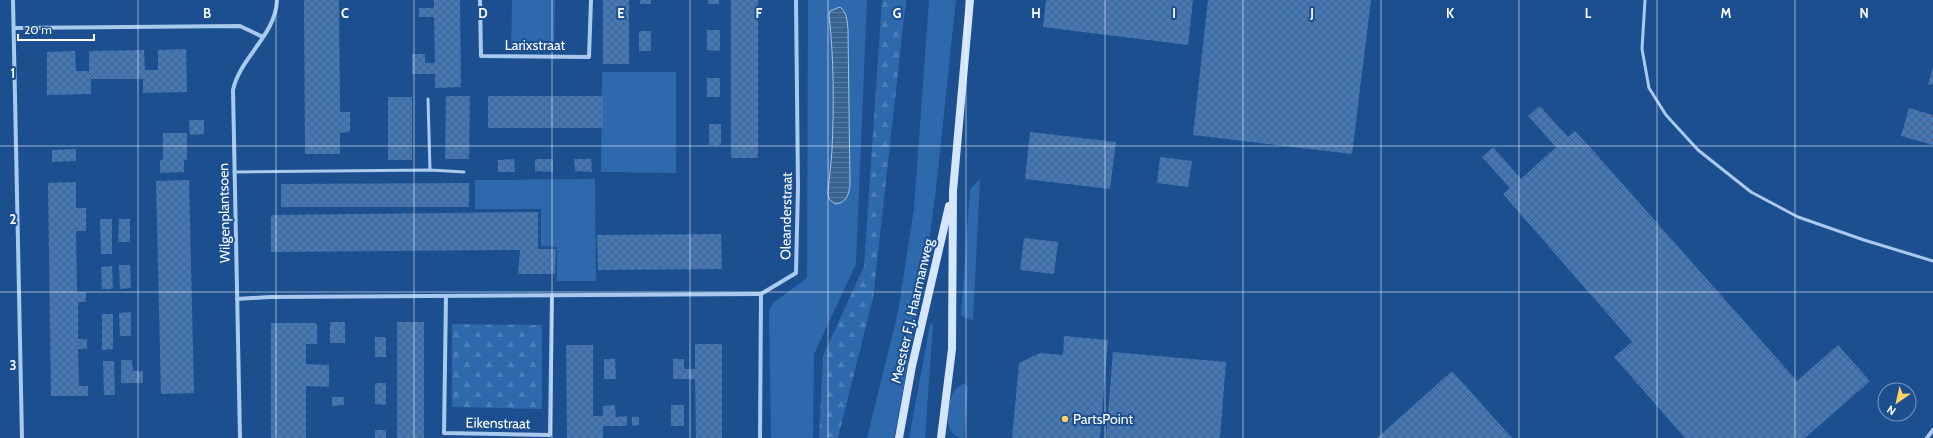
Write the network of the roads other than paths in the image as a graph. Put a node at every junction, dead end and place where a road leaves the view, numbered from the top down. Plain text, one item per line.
1 (13, 0) edge
2 (277, 0) edge
3 (480, 0) edge
4 (591, 0) edge
5 (796, 0) edge
6 (970, 0) edge
7 (1645, 0) edge
8 (14, 28) junction
9 (263, 37) junction
10 (428, 99) dead end
11 (430, 170) junction
12 (234, 172) junction
13 (464, 172) dead end
14 (953, 191) junction
15 (1933, 261) edge
16 (761, 294) junction
17 (552, 295) junction
18 (446, 296) junction
19 (236, 300) junction
20 (1933, 430) edge
21 (22, 438) edge
22 (240, 438) edge
23 (760, 438) edge
24 (899, 438) edge
25 (941, 438) edge
26 (1927, 438) edge

1 - 8 street
2 - 9 street, Wilgenplantsoen
3 - 4 street, Larixstraat
5 - 16 street, Oleanderstraat
6 - 14 main road, Meester F.J. Haarmanweg
7 - 15 lane
8 - 9 street
8 - 21 street
9 - 12 street, Wilgenplantsoen
10 - 11 lane
11 - 12 lane
11 - 13 lane
12 - 19 street, Wilgenplantsoen
14 - 24 main road, Meester F.J. Haarmanweg
14 - 25 main road, Meester F.J. Haarmanweg
16 - 17 street
16 - 23 street
17 - 18 street
17 - 18 street, Eikenstraat
18 - 19 street
19 - 22 street, Wilgenplantsoen
20 - 26 street

